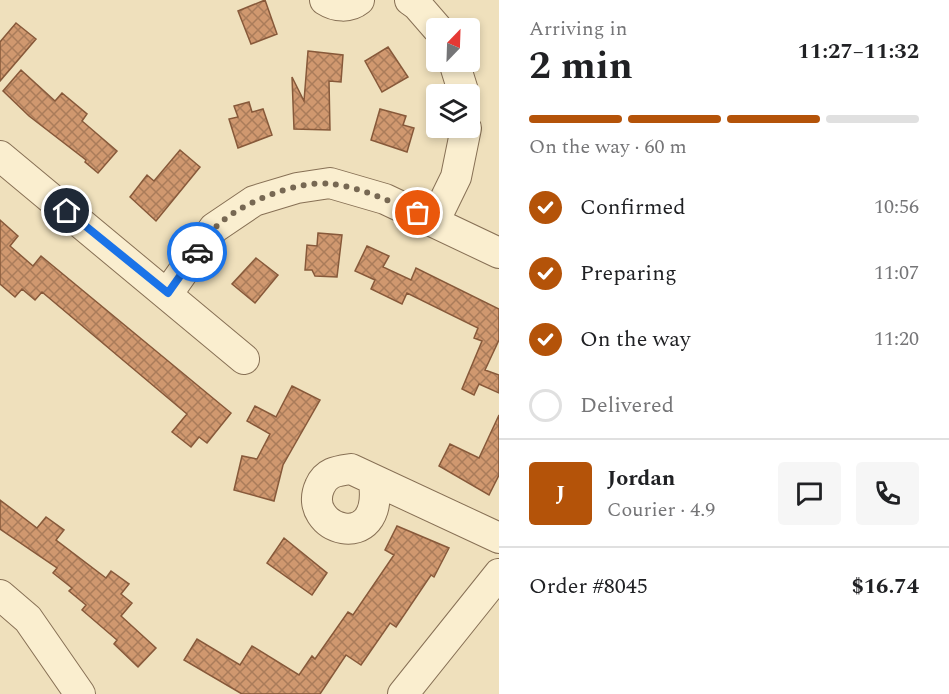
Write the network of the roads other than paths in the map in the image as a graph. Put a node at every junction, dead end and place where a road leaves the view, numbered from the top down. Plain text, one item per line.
1 (325, 0) edge
2 (359, 0) edge
3 (410, 0) edge
4 (428, 18) edge
5 (464, 138) edge
6 (0, 156) edge
7 (435, 220) junction
8 (499, 253) edge
9 (168, 293) junction
10 (244, 359) dead end
11 (374, 482) dead end
12 (499, 538) edge
13 (499, 574) edge
14 (0, 595) edge
15 (80, 694) edge
16 (403, 694) edge

1 - 2 street
3 - 4 street
5 - 7 street
6 - 9 street
7 - 8 street
7 - 9 street
9 - 10 street
11 - 12 street
13 - 16 street
14 - 15 street

